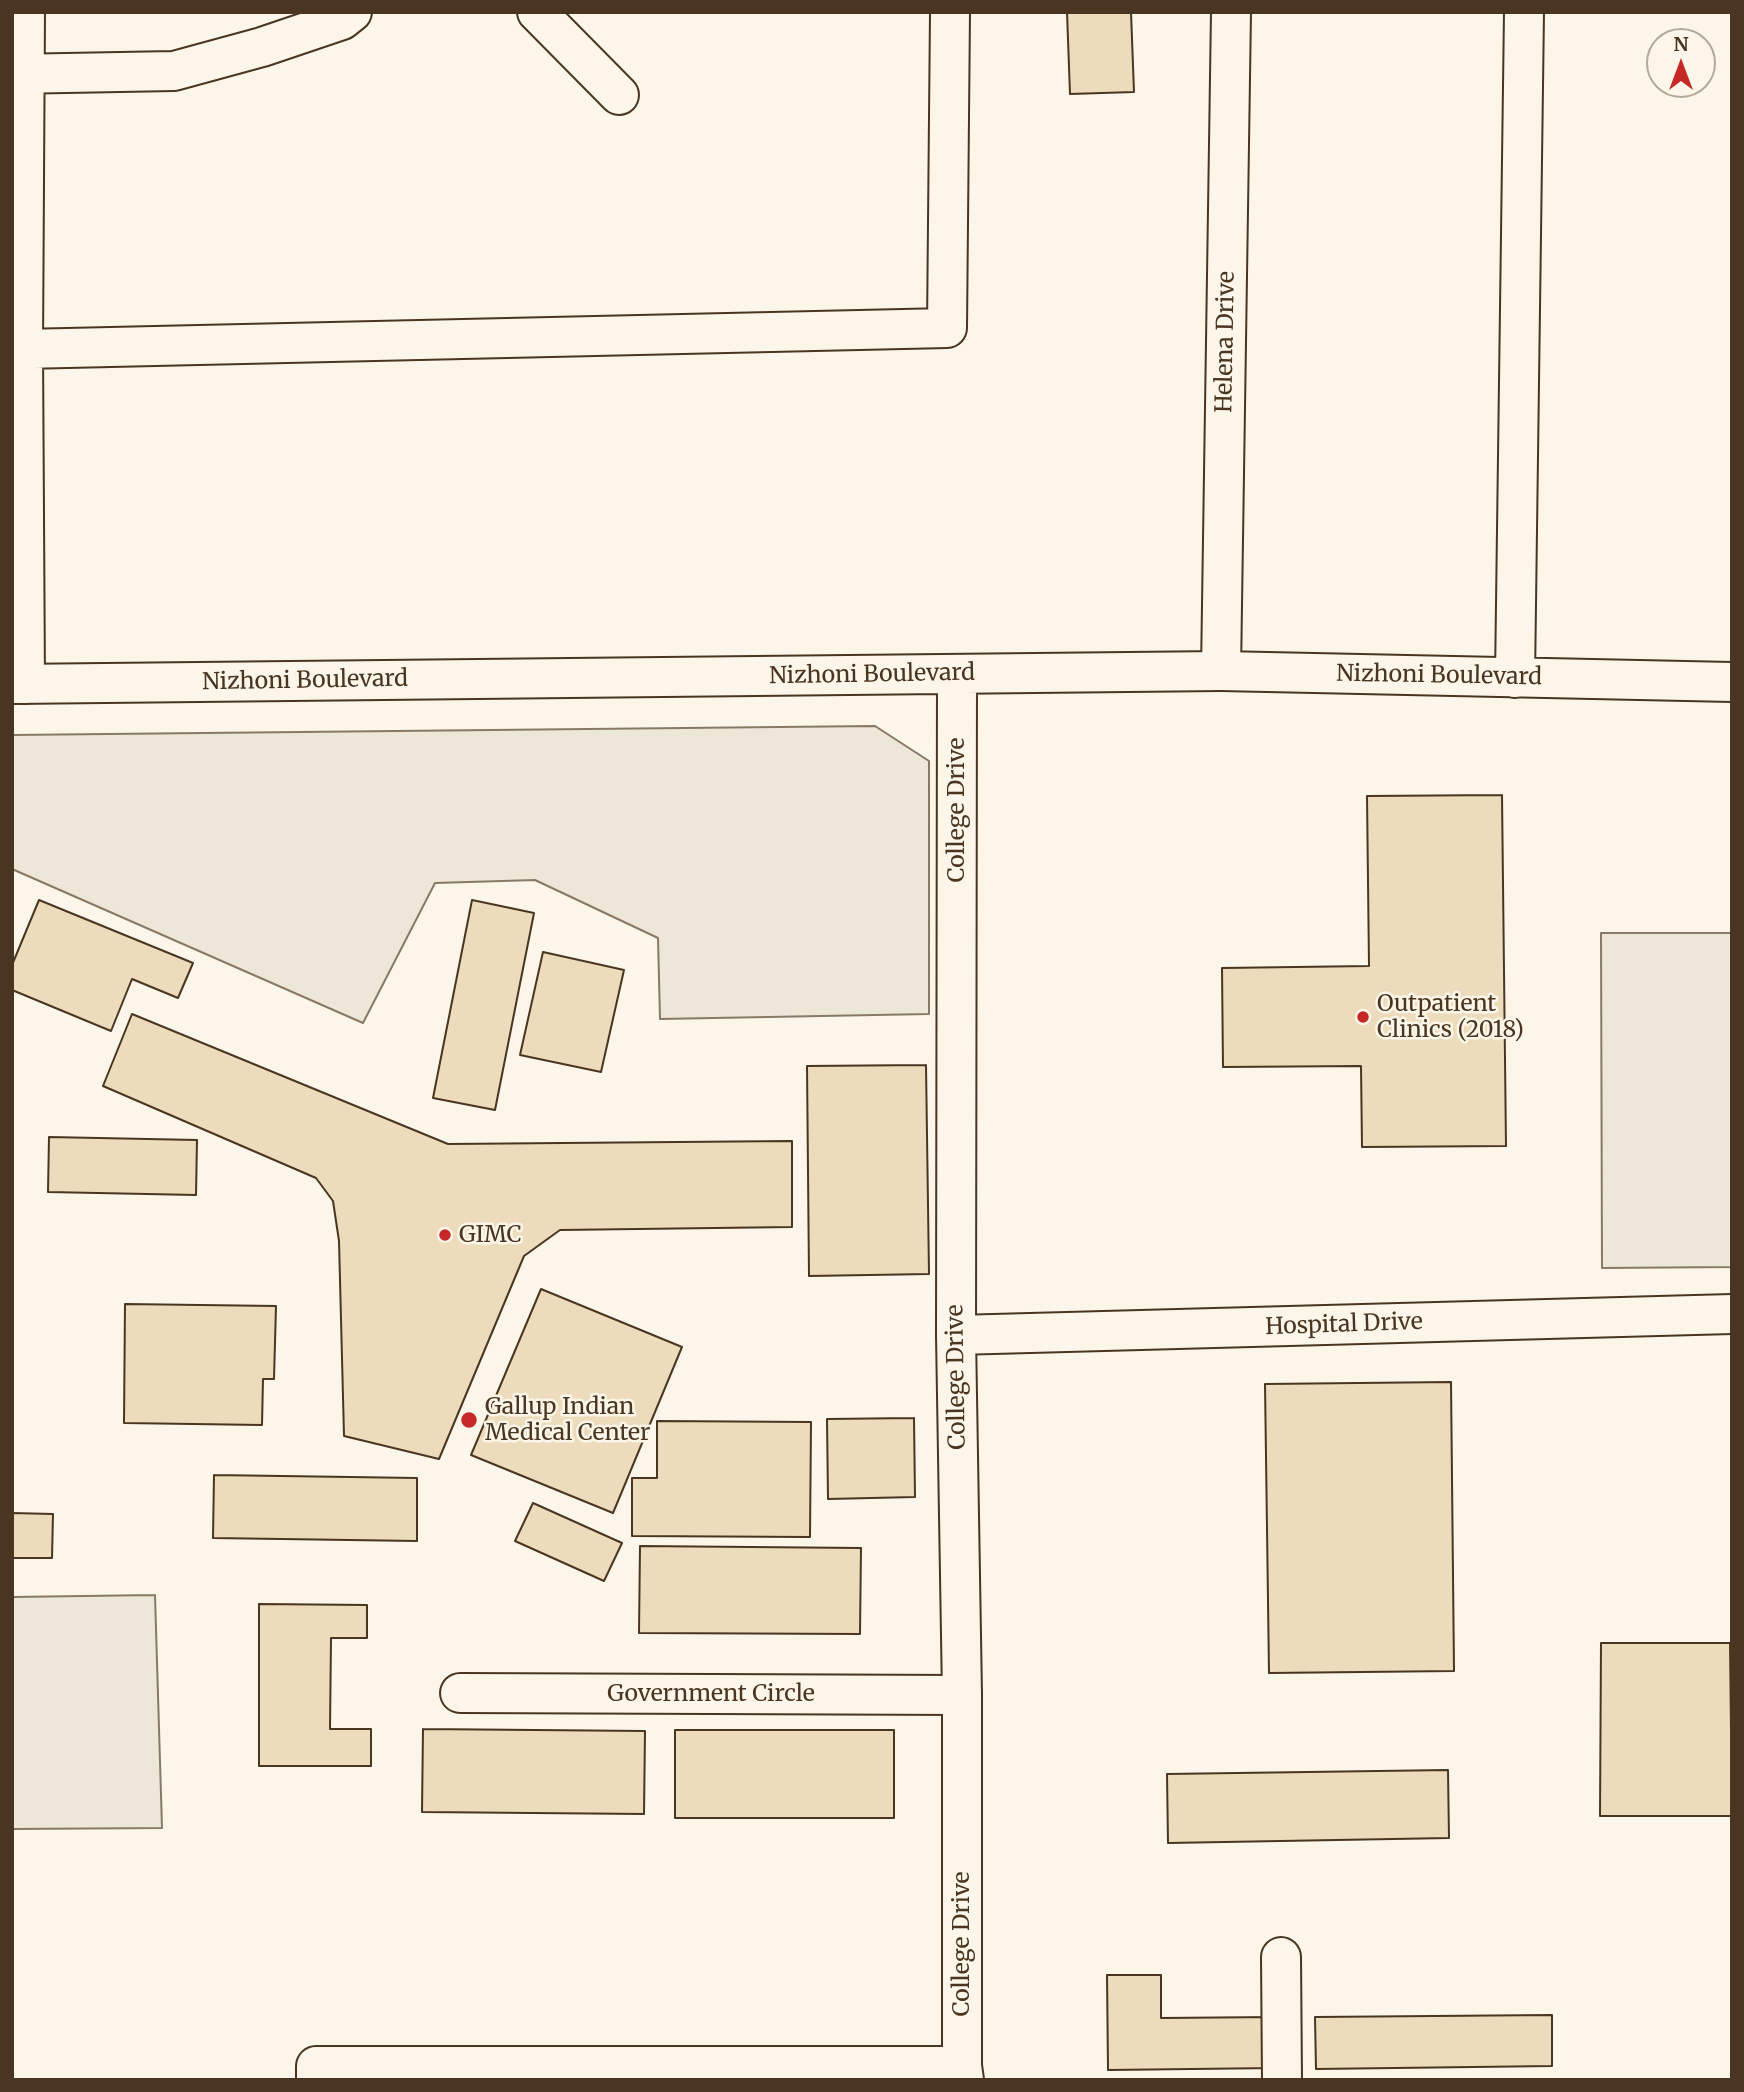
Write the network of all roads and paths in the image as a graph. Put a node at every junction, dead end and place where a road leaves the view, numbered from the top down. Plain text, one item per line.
1 (25, 12) edge
2 (352, 12) edge
3 (537, 12) edge
4 (950, 12) edge
5 (1231, 12) edge
6 (1524, 12) edge
7 (265, 30) edge
8 (19, 74) edge
9 (620, 95) dead end
10 (23, 349) junction
11 (1221, 671) junction
12 (957, 675) junction
13 (1515, 678) junction
14 (1732, 682) edge
15 (19, 684) edge
16 (1732, 1314) edge
17 (956, 1335) junction
18 (460, 1693) dead end
19 (962, 1695) junction
20 (1280, 1957) dead end
21 (963, 2073) edge
22 (316, 2080) edge
23 (1282, 2080) edge

1 - 8 street
2 - 7 street
3 - 9 street
4 - 10 street
5 - 11 street, Helena Drive
6 - 13 street
7 - 8 street
8 - 10 street
10 - 15 street
11 - 12 street, Nizhoni Boulevard
11 - 13 street, Nizhoni Boulevard
12 - 15 street, Nizhoni Boulevard
12 - 17 street, College Drive
13 - 14 street, Nizhoni Boulevard
16 - 17 street, Hospital Drive
17 - 19 street, College Drive
18 - 19 street, Government Circle
19 - 21 street, College Drive
20 - 23 street
21 - 22 street

